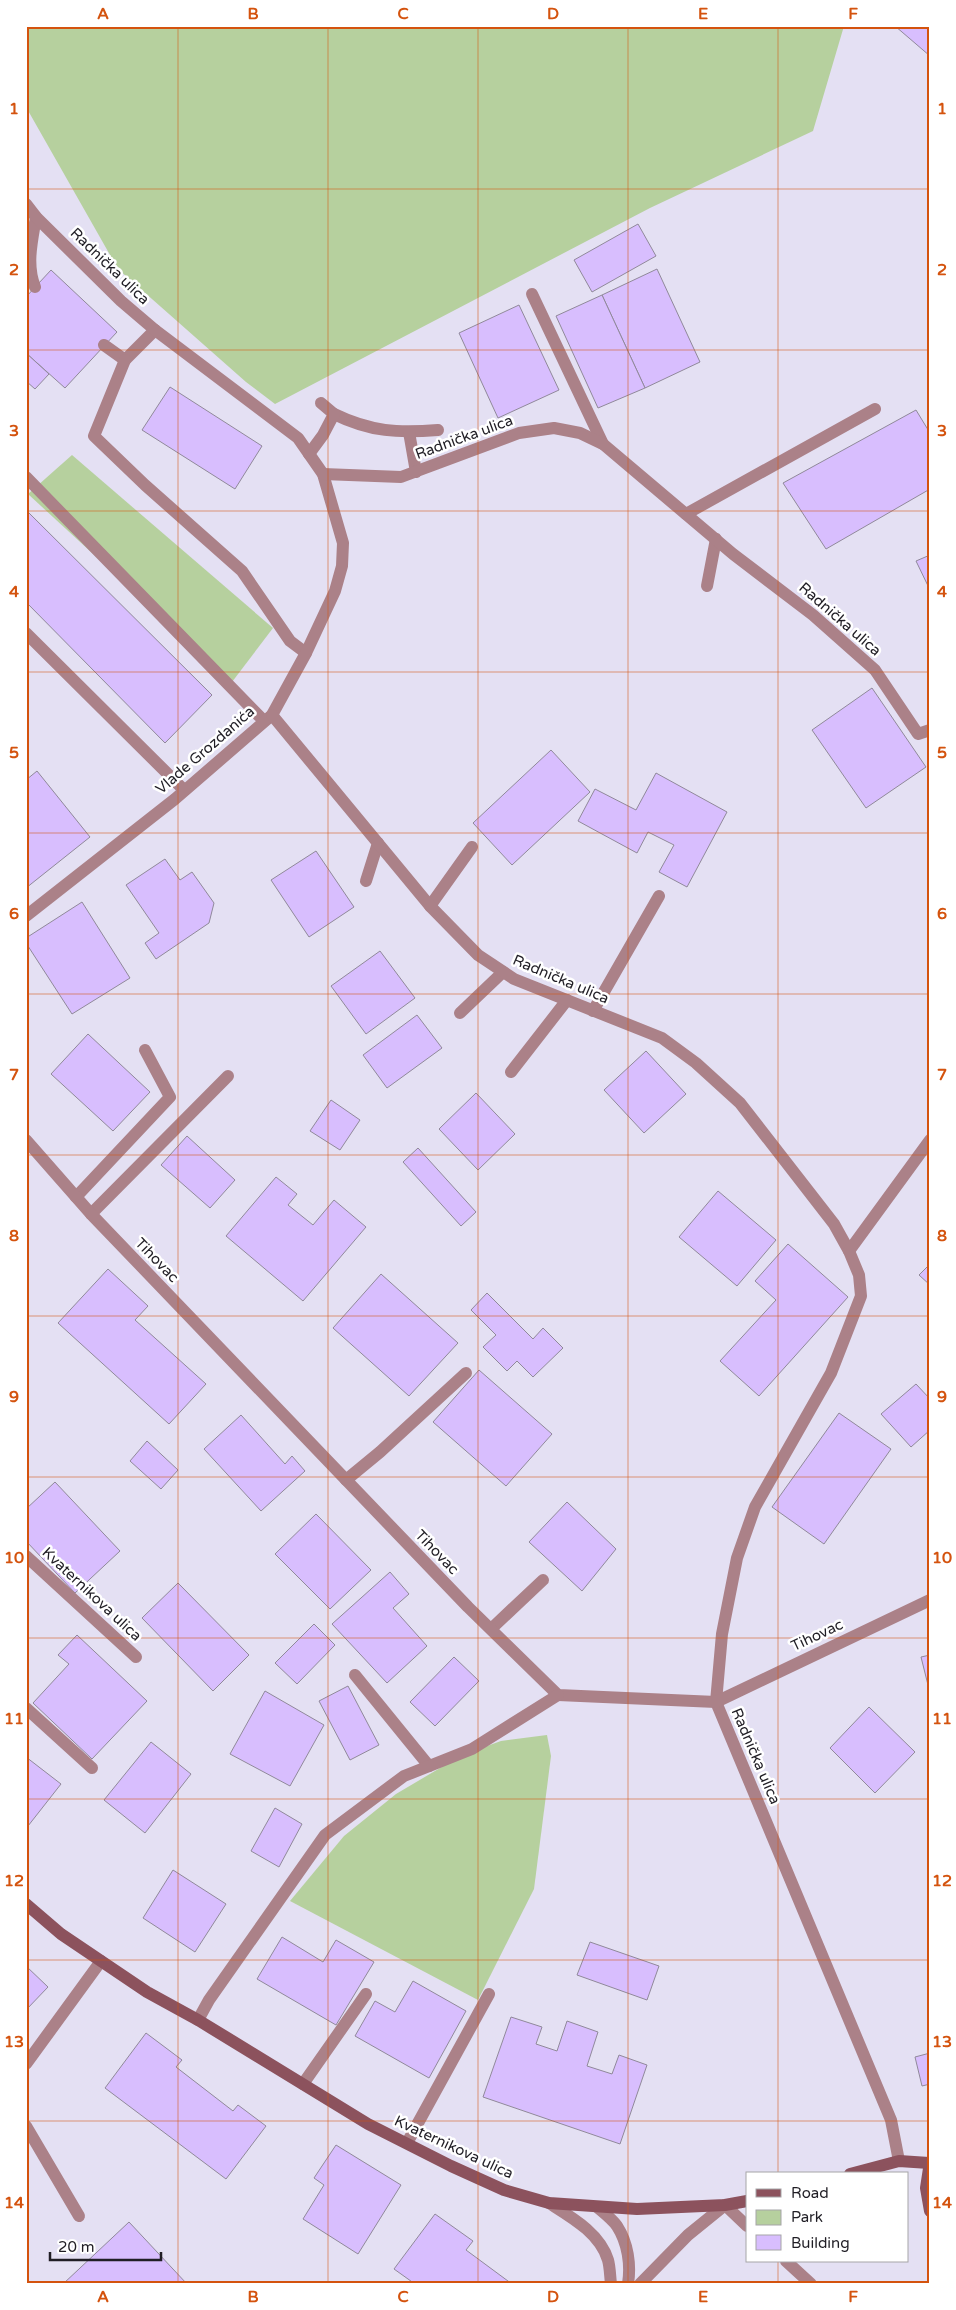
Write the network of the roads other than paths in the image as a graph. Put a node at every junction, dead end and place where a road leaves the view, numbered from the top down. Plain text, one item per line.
1 (26, 204) edge
2 (36, 218) junction
3 (35, 287) dead end
4 (532, 294) dead end
5 (155, 330) junction
6 (104, 345) dead end
7 (125, 360) junction
8 (321, 403) dead end
9 (875, 409) dead end
10 (334, 414) junction
11 (438, 430) dead end
12 (409, 432) junction
13 (603, 444) junction
14 (309, 454) junction
15 (416, 472) junction
16 (323, 474) junction
17 (26, 477) edge
18 (686, 514) junction
19 (716, 539) junction
20 (707, 586) dead end
21 (26, 633) edge
22 (306, 653) junction
23 (268, 718) junction
24 (930, 730) edge
25 (179, 794) junction
26 (378, 843) junction
27 (472, 847) dead end
28 (366, 882) dead end
29 (659, 896) dead end
30 (430, 906) junction
31 (26, 916) edge
32 (503, 972) junction
33 (567, 1000) junction
34 (593, 1011) junction
35 (460, 1013) dead end
36 (145, 1050) dead end
37 (511, 1072) dead end
38 (228, 1076) dead end
39 (26, 1140) edge
40 (930, 1140) edge
41 (76, 1198) junction
42 (91, 1214) junction
43 (849, 1251) junction
44 (466, 1373) dead end
45 (346, 1480) junction
46 (26, 1556) edge
47 (543, 1580) dead end
48 (930, 1600) edge
49 (490, 1629) junction
50 (136, 1657) dead end
51 (354, 1675) dead end
52 (558, 1695) junction
53 (716, 1702) junction
54 (26, 1708) edge
55 (429, 1766) junction
56 (92, 1768) dead end
57 (26, 1904) edge
58 (102, 1961) junction
59 (366, 1994) dead end
60 (489, 1994) dead end
61 (198, 2020) junction
62 (26, 2064) edge
63 (303, 2084) junction
64 (26, 2126) edge
65 (407, 2144) junction
66 (899, 2160) junction
67 (929, 2162) edge
68 (857, 2172) edge
69 (746, 2201) edge
70 (549, 2203) junction
71 (725, 2206) junction
72 (597, 2207) junction
73 (930, 2211) edge
74 (79, 2216) dead end
75 (746, 2225) edge
76 (787, 2262) edge
77 (611, 2284) edge
78 (628, 2284) edge
79 (640, 2284) edge
80 (811, 2284) edge

1 - 2 street, Radnička ulica
2 - 3 street
2 - 5 street, Radnička ulica
4 - 13 street
5 - 7 street
5 - 14 street, Radnička ulica
6 - 7 street
7 - 22 street
8 - 10 street
9 - 18 street
10 - 12 street
10 - 14 street
11 - 12 street
12 - 15 street
13 - 15 street, Radnička ulica
13 - 18 street, Radnička ulica
14 - 16 street, Radnička ulica
15 - 16 street, Radnička ulica
16 - 22 street, Vlade Grozdanića
17 - 23 street, Radnička ulica
18 - 19 street, Radnička ulica
19 - 20 street
19 - 24 street, Radnička ulica
21 - 25 street
22 - 23 street, Vlade Grozdanića
23 - 25 street, Vlade Grozdanića
23 - 26 street, Radnička ulica
25 - 31 street, Vlade Grozdanića
26 - 28 street
26 - 30 street, Radnička ulica
27 - 30 street
29 - 34 street
30 - 32 street, Radnička ulica
32 - 33 street, Radnička ulica
32 - 35 street
33 - 34 street, Radnička ulica
33 - 37 street
34 - 43 street, Radnička ulica
36 - 41 street
38 - 42 street
39 - 41 street, Tihovac
40 - 43 street
41 - 42 street, Tihovac
42 - 45 street, Tihovac
43 - 53 street, Radnička ulica
44 - 45 street
45 - 49 street, Tihovac
46 - 50 street, Kvaternikova ulica
47 - 49 street
48 - 53 street, Tihovac
49 - 52 street, Tihovac
51 - 55 street
52 - 53 street, Tihovac
52 - 55 street
53 - 66 street, Radnička ulica
54 - 56 street
55 - 61 street
57 - 58 street, Kvaternikova ulica
58 - 61 street, Kvaternikova ulica
58 - 62 street
59 - 63 street
60 - 65 street
61 - 63 street, Kvaternikova ulica
63 - 65 street, Kvaternikova ulica
64 - 74 street
65 - 70 street, Kvaternikova ulica
66 - 67 street
66 - 68 street
67 - 73 street
69 - 71 street, Kvaternikova ulica
70 - 72 street, Kvaternikova ulica
70 - 77 street
71 - 72 street, Kvaternikova ulica
71 - 75 street
71 - 79 street, Kvaternikova ulica
72 - 78 street
76 - 80 street

